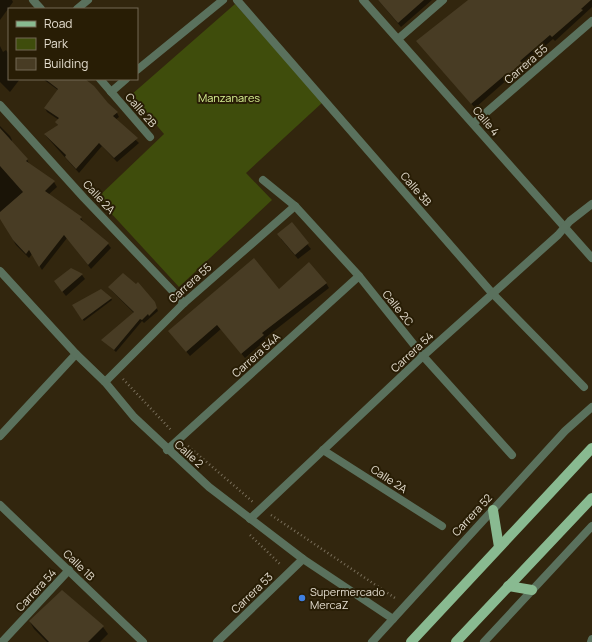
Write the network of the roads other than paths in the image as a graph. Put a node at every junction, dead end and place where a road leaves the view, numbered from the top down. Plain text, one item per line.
1 (33, 0) edge
2 (88, 0) edge
3 (223, 0) edge
4 (238, 0) edge
5 (363, 0) edge
6 (443, 0) edge
7 (40, 8) edge
8 (78, 8) edge
9 (592, 21) edge
10 (398, 39) junction
11 (138, 69) edge
12 (101, 80) edge
13 (125, 80) edge
14 (111, 92) junction
15 (0, 105) edge
16 (474, 123) junction
17 (150, 137) dead end
18 (263, 180) dead end
19 (592, 204) edge
20 (295, 206) junction
21 (564, 228) junction
22 (592, 258) edge
23 (0, 271) edge
24 (359, 276) junction
25 (492, 293) junction
26 (184, 303) junction
27 (76, 354) junction
28 (422, 356) junction
29 (105, 382) junction
30 (584, 387) dead end
31 (592, 407) edge
32 (0, 436) edge
33 (592, 448) edge
34 (167, 450) junction
35 (323, 450) junction
36 (512, 455) dead end
37 (592, 498) edge
38 (0, 505) edge
39 (493, 510) junction
40 (250, 519) junction
41 (442, 526) dead end
42 (592, 526) edge
43 (499, 547) junction
44 (303, 559) junction
45 (69, 570) junction
46 (508, 586) junction
47 (532, 590) junction
48 (393, 619) junction
49 (2, 642) edge
50 (143, 642) edge
51 (217, 642) edge
52 (372, 642) edge
53 (411, 642) edge
54 (456, 642) edge
55 (484, 642) edge

1 - 7 street
2 - 8 street
3 - 11 street
4 - 25 street, Calle 3B
5 - 10 street, Calle 4
6 - 10 street
9 - 16 street, Carrera 55
10 - 16 street, Calle 4
12 - 14 street, Calle 2B
13 - 14 street
14 - 17 street, Calle 2B
15 - 26 street, Calle 2A
16 - 21 street, Calle 4
18 - 20 street, Calle 2C
19 - 21 street, Carrera 54
20 - 24 street, Calle 2C
20 - 26 street, Carrera 55
21 - 22 street, Calle 4
21 - 25 street, Carrera 54
23 - 27 street, Calle 2
24 - 28 street, Calle 2C
24 - 34 street, Carrera 54A
25 - 28 street, Carrera 54
25 - 30 street, Calle 3B
26 - 29 street, Carrera 55
27 - 29 street, Calle 2
27 - 32 street
28 - 35 street, Carrera 54
28 - 36 street, Calle 2C
29 - 34 street, Calle 2
31 - 39 street, Carrera 52
33 - 43 main road
34 - 40 street, Calle 2
35 - 40 street, Carrera 54
35 - 41 street, Calle 2A
37 - 46 main road
38 - 45 street, Calle 1B
39 - 43 main road
39 - 48 street, Carrera 52
40 - 44 street, Calle 2
42 - 47 street
43 - 53 main road
44 - 48 street, Calle 2
44 - 51 street, Carrera 53
45 - 49 street, Carrera 54
45 - 50 street, Calle 1B
46 - 47 main road
46 - 54 main road
47 - 55 street
48 - 52 street, Carrera 52

